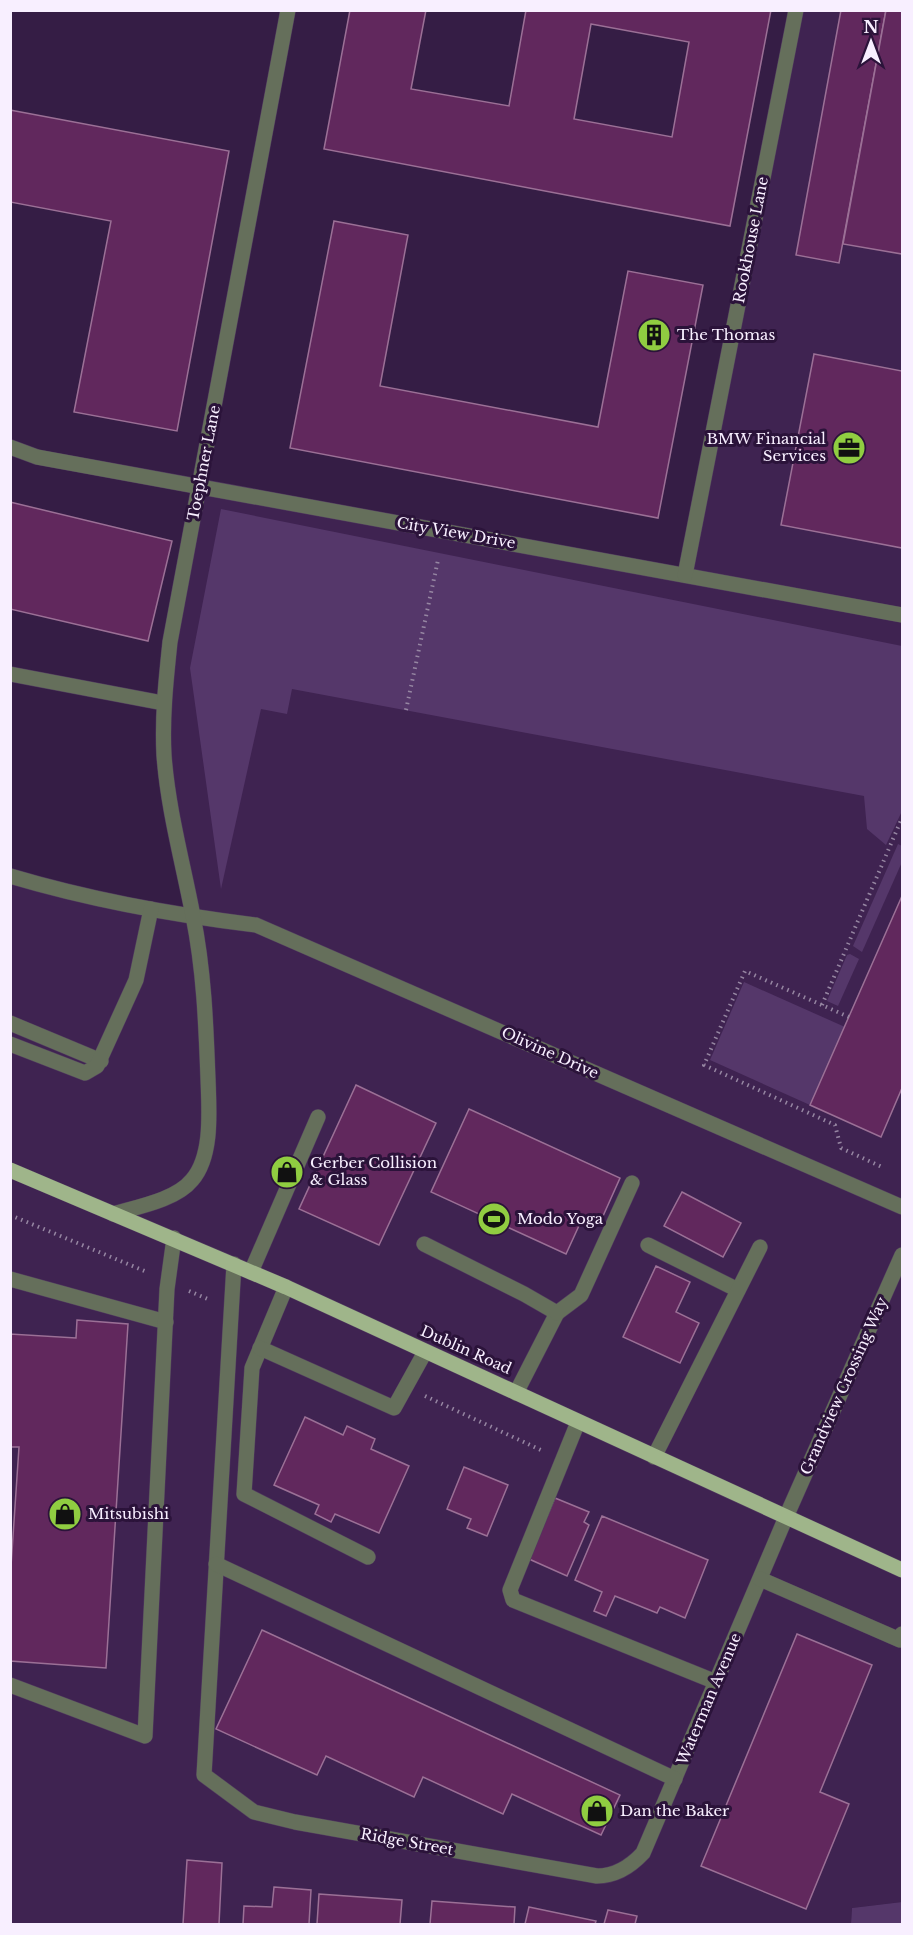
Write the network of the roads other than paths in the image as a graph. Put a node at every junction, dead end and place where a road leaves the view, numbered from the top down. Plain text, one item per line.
1 (288, 10) edge
2 (796, 10) edge
3 (10, 447) edge
4 (199, 486) junction
5 (685, 575) junction
6 (903, 615) edge
7 (10, 674) edge
8 (163, 703) junction
9 (10, 876) edge
10 (151, 909) junction
11 (193, 917) junction
12 (10, 1023) edge
13 (10, 1044) edge
14 (101, 1061) junction
15 (318, 1117) dead end
16 (10, 1170) edge
17 (632, 1183) dead end
18 (903, 1207) edge
19 (113, 1214) junction
20 (174, 1238) junction
21 (424, 1244) dead end
22 (648, 1245) dead end
23 (760, 1247) dead end
24 (903, 1255) edge
25 (234, 1264) junction
26 (251, 1272) junction
27 (10, 1279) edge
28 (286, 1287) junction
29 (738, 1290) junction
30 (557, 1313) junction
31 (166, 1322) junction
32 (260, 1348) junction
33 (425, 1352) junction
34 (516, 1393) junction
35 (578, 1422) junction
36 (654, 1457) junction
37 (220, 1493) junction
38 (244, 1494) junction
39 (786, 1517) junction
40 (368, 1557) dead end
41 (216, 1564) junction
42 (903, 1570) edge
43 (760, 1579) junction
44 (901, 1637) edge
45 (716, 1682) junction
46 (10, 1685) edge
47 (675, 1779) junction
48 (620, 1871) joint

1 - 4 street, Toephner Lane
2 - 5 street, Rookhouse Lane
3 - 4 street, City View Drive
4 - 5 street, City View Drive
4 - 8 street, Toephner Lane
5 - 6 street, City View Drive
7 - 8 street
8 - 11 street, Toephner Lane
9 - 10 street, Olivine Drive
10 - 11 street, Olivine Drive
10 - 14 street
11 - 18 street, Olivine Drive
11 - 19 street, Toephner Lane
12 - 14 street
13 - 14 street
15 - 26 street
16 - 19 main road, Dublin Road
17 - 30 street
19 - 20 main road, Dublin Road
20 - 25 main road, Dublin Road
20 - 31 street
21 - 30 street
22 - 29 street
23 - 29 street
24 - 39 street, Grandview Crossing Way
25 - 26 main road, Dublin Road
25 - 37 street
26 - 28 main road, Dublin Road
27 - 31 street
28 - 32 street
28 - 33 main road, Dublin Road
29 - 36 street
30 - 34 street
31 - 46 street
32 - 33 street
32 - 38 street
33 - 34 main road, Dublin Road
34 - 35 main road, Dublin Road
35 - 36 main road, Dublin Road
35 - 45 street
36 - 39 main road, Dublin Road
37 - 38 street
37 - 41 street
38 - 40 street
39 - 42 main road, Dublin Road
39 - 43 street, Waterman Avenue
41 - 47 street
41 - 48 street, Ridge Street
43 - 44 street
43 - 45 street, Waterman Avenue
45 - 47 street, Waterman Avenue
47 - 48 street, Waterman Avenue

